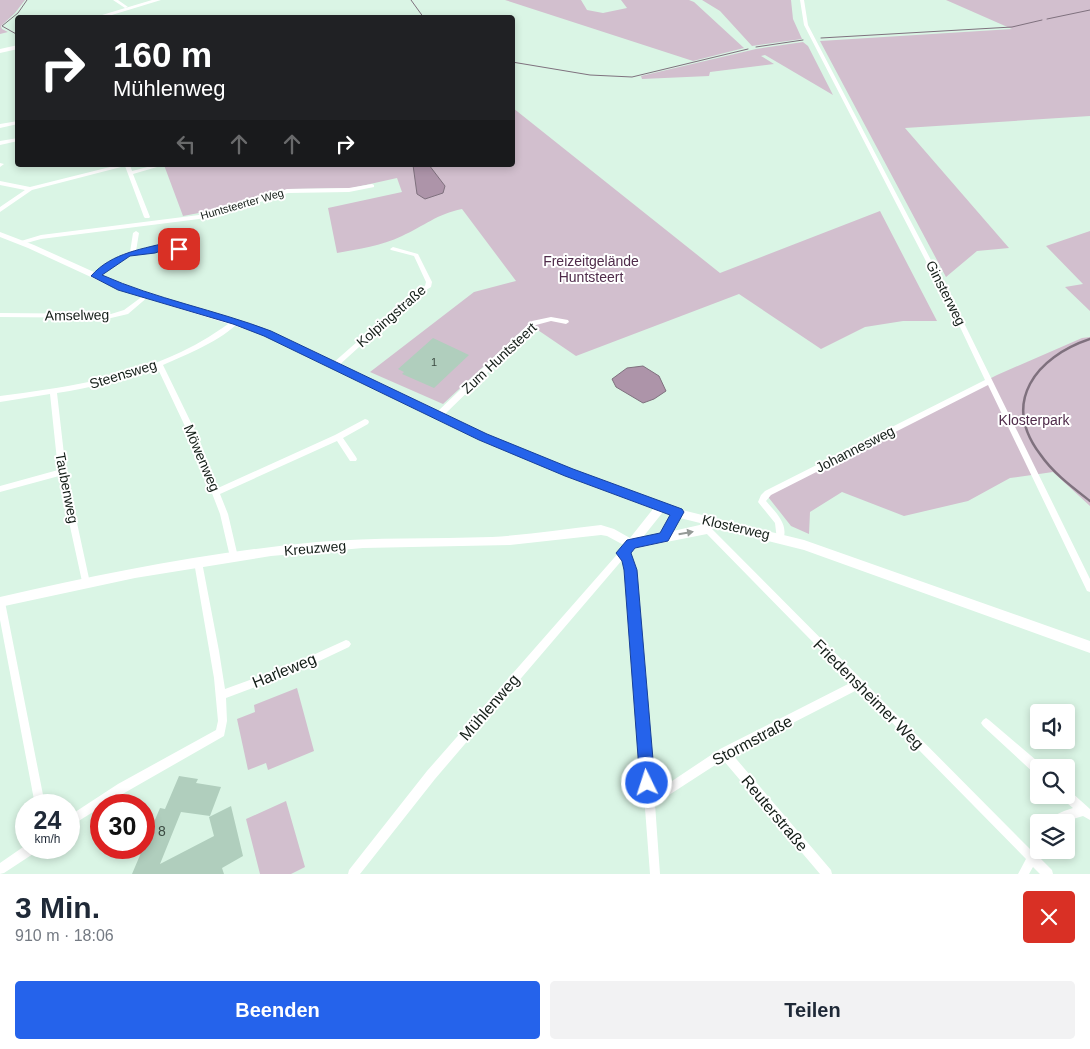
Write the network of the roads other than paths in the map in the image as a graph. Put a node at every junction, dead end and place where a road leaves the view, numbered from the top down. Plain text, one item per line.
1 (115, 0) edge
2 (158, 0) edge
3 (802, 0) edge
4 (126, 8) junction
5 (104, 15) edge
6 (15, 48) edge
7 (0, 51) edge
8 (15, 123) edge
9 (0, 126) edge
10 (15, 140) edge
11 (0, 143) edge
12 (118, 167) edge
13 (127, 167) edge
14 (153, 167) edge
15 (130, 173) junction
16 (0, 183) edge
17 (372, 186) dead end
18 (30, 189) junction
19 (0, 210) edge
20 (147, 217) dead end
21 (136, 233) dead end
22 (0, 234) edge
23 (23, 242) junction
24 (393, 249) dead end
25 (133, 252) junction
26 (176, 268) dead end
27 (95, 276) junction
28 (147, 295) junction
29 (0, 315) edge
30 (236, 322) junction
31 (566, 322) dead end
32 (159, 363) junction
33 (335, 366) junction
34 (990, 381) junction
35 (52, 392) junction
36 (0, 399) edge
37 (439, 415) junction
38 (365, 422) dead end
39 (338, 437) junction
40 (353, 459) dead end
41 (62, 472) junction
42 (0, 490) edge
43 (216, 492) junction
44 (661, 507) junction
45 (677, 512) junction
46 (708, 525) junction
47 (664, 537) junction
48 (780, 538) junction
49 (631, 544) junction
50 (622, 553) junction
51 (234, 557) junction
52 (198, 562) junction
53 (86, 583) junction
54 (1090, 588) edge
55 (1, 602) edge
56 (346, 644) dead end
57 (1090, 647) edge
58 (859, 684) junction
59 (220, 695) junction
60 (986, 723) dead end
61 (724, 753) junction
62 (1030, 762) edge
63 (38, 794) edge
64 (649, 802) junction
65 (1075, 803) edge
66 (1087, 813) edge
67 (80, 815) edge
68 (1030, 846) edge
69 (16, 859) edge
70 (1032, 859) edge
71 (1040, 859) edge
72 (0, 870) edge
73 (353, 874) edge
74 (655, 874) edge
75 (827, 874) edge
76 (1023, 874) edge
77 (1048, 874) edge

1 - 4 street
2 - 4 street
3 - 34 street, Ginsterweg
4 - 5 street
6 - 7 street
8 - 9 street
10 - 11 street
12 - 18 street
13 - 15 street
14 - 15 street
15 - 20 street
16 - 18 street
17 - 23 street, Huntsteerter Weg
18 - 19 street
21 - 25 street
22 - 23 street, Klosterweg
23 - 27 street, Klosterweg
24 - 33 street, Kolpingstraße
25 - 26 street
25 - 27 street
27 - 28 street, Klosterweg
28 - 29 street, Amselweg
28 - 30 street, Klosterweg
30 - 32 street, Steensweg
30 - 33 street, Klosterweg
31 - 37 street, Zum Huntsteert
32 - 35 street, Steensweg
32 - 43 street, Möwenweg
33 - 37 street, Klosterweg
34 - 48 street, Johannesweg
34 - 54 street, Ginsterweg
35 - 36 street, Steensweg
35 - 41 street, Taubenweg
37 - 44 street, Klosterweg
38 - 39 street
39 - 40 street
39 - 43 street
41 - 42 street
41 - 53 street, Taubenweg
43 - 51 street, Möwenweg
44 - 45 street, Klosterweg
44 - 49 street, Mühlenweg
45 - 46 street, Klosterweg
45 - 47 street
47 -> 46 street
46 - 48 street, Klosterweg
46 - 58 street, Friedensheimer Weg
47 - 49 street
48 - 57 street, Klosterweg
49 - 50 street, Mühlenweg
49 - 51 street, Kreuzweg
50 - 64 street
50 - 73 street, Mühlenweg
51 - 52 street, Kreuzweg
52 - 53 street, Kreuzweg
52 - 59 street
53 - 55 street, Kreuzweg
55 - 63 street
56 - 59 street, Harleweg
58 - 61 street, Stormstraße
58 - 68 street, Friedensheimer Weg
59 - 67 street
60 - 62 street
61 - 64 street, Stormstraße
61 - 75 street, Reuterstraße
64 - 74 street
65 - 66 street
69 - 72 street
70 - 76 street
71 - 77 street, Friedensheimer Weg

